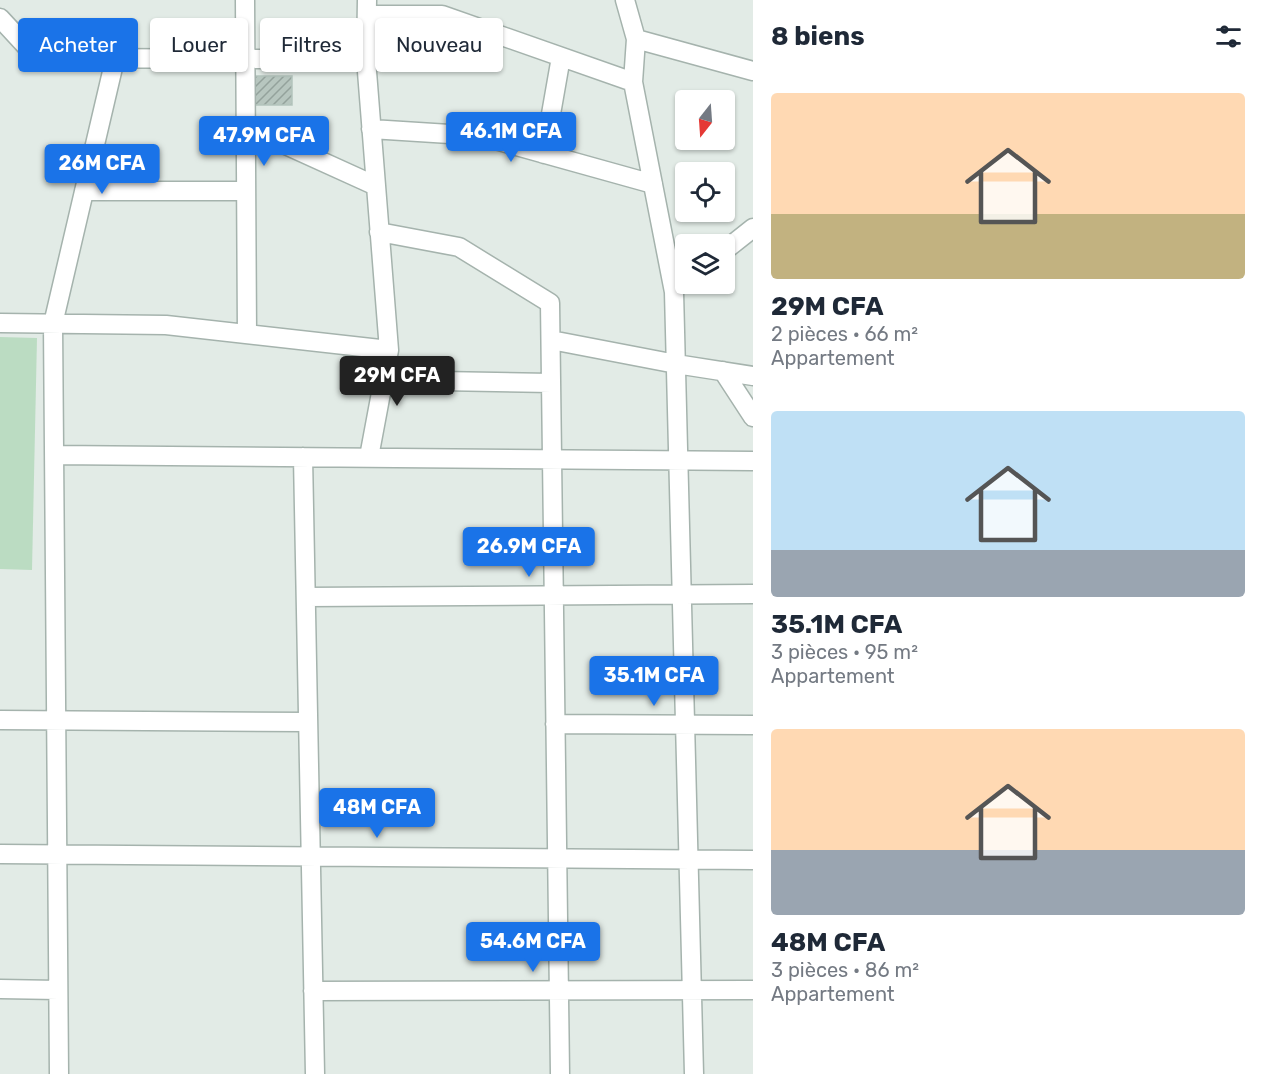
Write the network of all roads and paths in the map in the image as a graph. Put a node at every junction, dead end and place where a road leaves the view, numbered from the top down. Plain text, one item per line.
1 (245, 0) edge
2 (625, 0) edge
3 (367, 7) edge
4 (443, 7) edge
5 (0, 18) edge
6 (245, 18) edge
7 (18, 37) edge
8 (636, 39) junction
9 (561, 57) junction
10 (248, 59) edge
11 (366, 59) junction
12 (753, 71) edge
13 (113, 72) edge
14 (245, 72) edge
15 (633, 82) junction
16 (246, 127) junction
17 (371, 129) junction
18 (544, 154) junction
19 (653, 184) junction
20 (376, 186) junction
21 (84, 191) junction
22 (246, 191) junction
23 (753, 228) edge
24 (379, 232) junction
25 (735, 242) edge
26 (675, 269) edge
27 (680, 294) edge
28 (0, 323) edge
29 (53, 324) junction
30 (247, 334) junction
31 (551, 340) junction
32 (389, 350) junction
33 (676, 364) junction
34 (723, 371) junction
35 (753, 376) edge
36 (384, 380) junction
37 (551, 382) junction
38 (753, 417) edge
39 (54, 455) junction
40 (303, 457) junction
41 (369, 457) junction
42 (552, 459) junction
43 (678, 460) junction
44 (753, 461) edge
45 (753, 594) edge
46 (682, 595) junction
47 (554, 596) junction
48 (306, 597) junction
49 (0, 720) edge
50 (56, 720) junction
51 (308, 722) junction
52 (555, 724) junction
53 (685, 725) junction
54 (753, 725) edge
55 (0, 854) edge
56 (57, 855) junction
57 (311, 856) junction
58 (557, 858) junction
59 (688, 859) junction
60 (753, 860) edge
61 (0, 989) edge
62 (58, 990) junction
63 (692, 990) junction
64 (753, 990) edge
65 (313, 991) junction
66 (559, 991) junction
67 (59, 1074) edge
68 (315, 1074) edge
69 (560, 1074) edge
70 (694, 1074) edge

1 - 6 street
2 - 8 street
3 - 4 street
3 - 11 street
4 - 9 street
5 - 7 street
8 - 12 street
8 - 15 street
9 - 15 street
9 - 18 street
10 - 11 street
11 - 17 street
13 - 21 street
14 - 16 street
15 - 19 street
16 - 20 street
16 - 22 street
17 - 18 street
17 - 20 street
18 - 19 street
19 - 26 street
20 - 24 street
21 - 22 street
21 - 29 street
22 - 30 street
23 - 25 street
24 - 31 street
24 - 32 street
27 - 33 street
28 - 29 street
29 - 30 street
29 - 39 street
30 - 32 street
31 - 33 street
31 - 37 street
32 - 36 street
33 - 34 street
33 - 43 street
34 - 35 street
34 - 38 street
36 - 37 street
36 - 41 street
37 - 42 street
39 - 40 street
39 - 50 street
40 - 41 street
40 - 48 street
41 - 42 street
42 - 43 street
42 - 47 street
43 - 44 street
43 - 46 street
45 - 46 street
46 - 47 street
46 - 53 street
47 - 48 street
47 - 52 street
48 - 51 street
49 - 50 street
50 - 51 street
50 - 56 street
51 - 57 street
52 - 53 street
52 - 58 street
53 - 54 street
53 - 59 street
55 - 56 street
56 - 57 street
56 - 62 street
57 - 58 street
57 - 65 street
58 - 59 street
58 - 66 street
59 - 60 street
59 - 63 street
61 - 62 street
62 - 67 street
63 - 64 street
63 - 66 street
63 - 70 street
65 - 66 street
65 - 68 street
66 - 69 street

